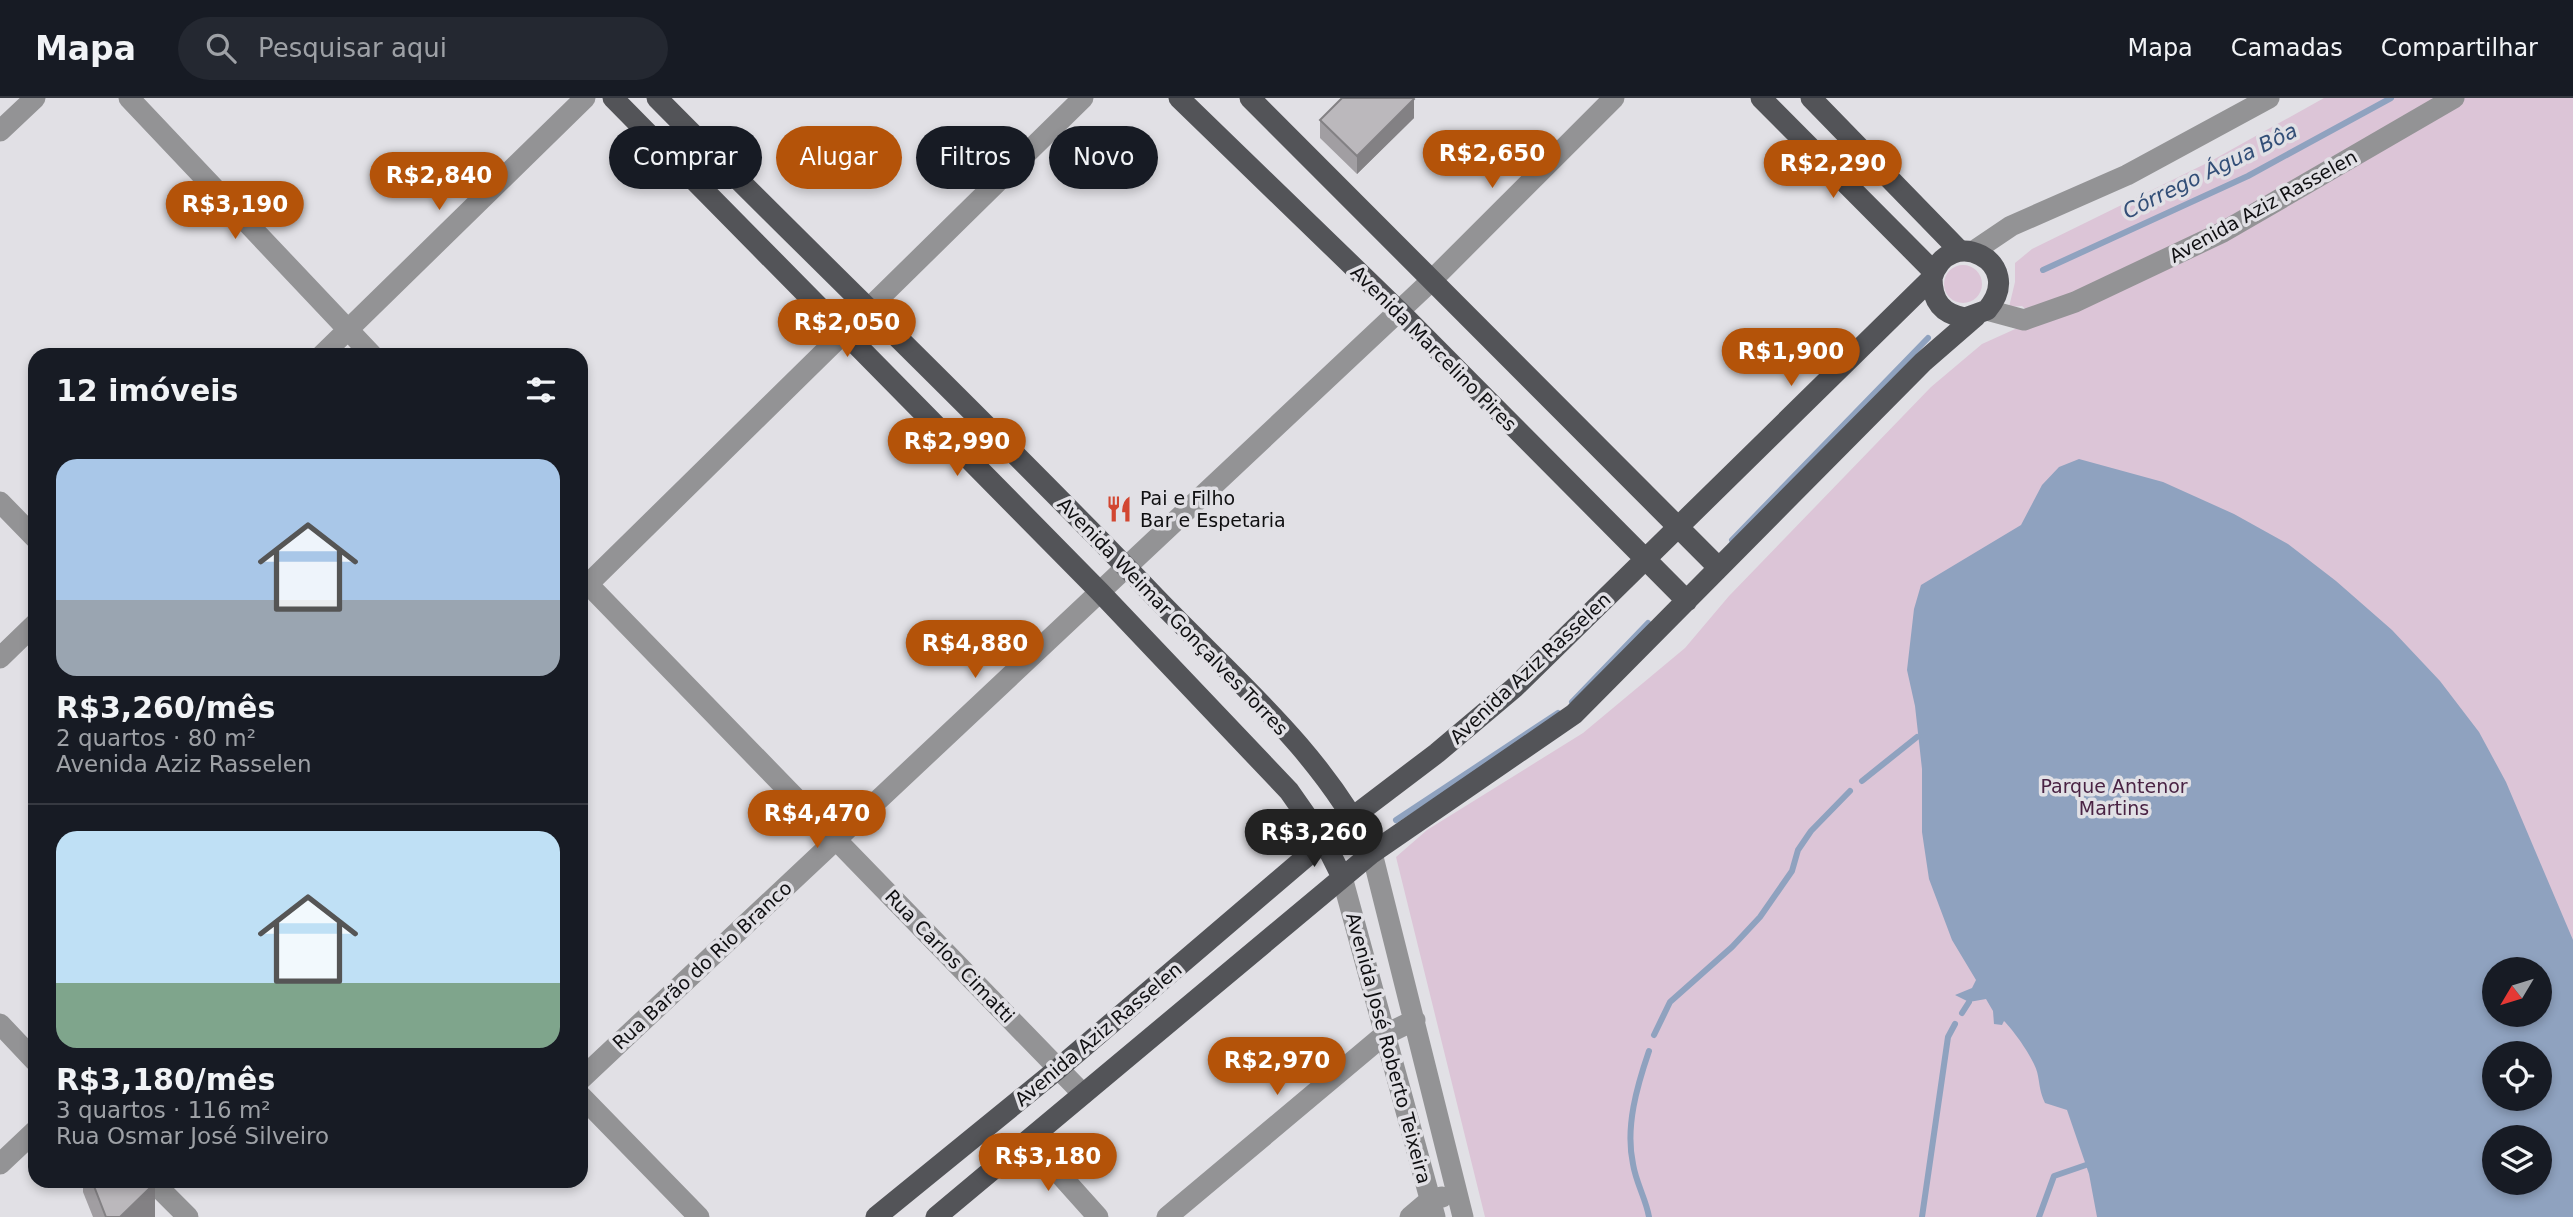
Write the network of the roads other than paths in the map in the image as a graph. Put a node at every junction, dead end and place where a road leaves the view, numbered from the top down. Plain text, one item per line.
1 (34, 98) edge
2 (129, 98) edge
3 (585, 98) edge
4 (613, 98) edge
5 (657, 98) edge
6 (1083, 98) edge
7 (1179, 98) edge
8 (1250, 98) edge
9 (1614, 98) edge
10 (1761, 98) edge
11 (1811, 98) edge
12 (2269, 98) edge
13 (2454, 98) edge
14 (0, 131) edge
15 (1967, 251) junction
16 (1933, 275) junction
17 (1430, 282) junction
18 (867, 310) junction
19 (1398, 312) junction
20 (1982, 313) junction
21 (348, 330) junction
22 (844, 333) junction
23 (329, 348) edge
24 (365, 348) edge
25 (0, 502) edge
26 (1679, 528) junction
27 (28, 531) edge
28 (1646, 561) junction
29 (1126, 567) junction
30 (1718, 567) junction
31 (588, 579) edge
32 (588, 589) edge
33 (1100, 592) junction
34 (1687, 601) junction
35 (28, 631) edge
36 (0, 658) edge
37 (1354, 816) junction
38 (836, 840) junction
39 (1324, 841) junction
40 (1372, 853) junction
41 (1342, 877) junction
42 (1415, 1020) junction
43 (0, 1024) edge
44 (1384, 1035) junction
45 (28, 1054) edge
46 (1059, 1068) junction
47 (588, 1072) edge
48 (1083, 1094) junction
49 (588, 1103) edge
50 (28, 1138) edge
51 (1029, 1140) junction
52 (0, 1164) edge
53 (159, 1188) edge
54 (1457, 1193) junction
55 (1432, 1209) edge
56 (188, 1217) edge
57 (699, 1217) edge
58 (876, 1217) edge
59 (936, 1217) edge
60 (1098, 1217) edge
61 (1167, 1217) edge
62 (1410, 1217) edge
63 (1464, 1217) edge

1 - 14 street
2 - 21 street
3 - 21 street
4 - 22 main road, Avenida Weimar Gonçalves Torres
5 - 18 main road, Avenida Weimar Gonçalves Torres
6 - 18 street
7 - 19 main road, Avenida Marcelino Pires
8 - 17 main road
9 - 17 street, Rua Barão do Rio Branco
10 - 16 main road
11 - 15 main road
12 - 15 street
13 - 20 street, Avenida Aziz Rasselen
15 - 16 main road, Avenida Aziz Rasselen
15 - 20 main road, Avenida Aziz Rasselen
16 - 20 main road, Avenida Aziz Rasselen
16 - 26 main road, Avenida Aziz Rasselen
17 - 19 street, Rua Barão do Rio Branco
17 - 26 main road
18 - 22 street
18 - 29 main road, Avenida Weimar Gonçalves Torres
19 - 28 main road, Avenida Marcelino Pires
19 - 29 street, Rua Barão do Rio Branco
20 - 30 main road, Avenida Aziz Rasselen
21 - 23 street
21 - 24 street
22 - 31 street
22 - 33 main road, Avenida Weimar Gonçalves Torres
25 - 27 street
26 - 28 main road, Avenida Aziz Rasselen
26 - 30 main road
28 - 34 main road, Avenida Marcelino Pires
28 - 37 main road, Avenida Aziz Rasselen
29 - 33 street, Rua Barão do Rio Branco
29 - 37 main road, Avenida Weimar Gonçalves Torres
30 - 34 main road, Avenida Aziz Rasselen
32 - 38 street, Rua Carlos Cimatti
33 - 38 street, Rua Barão do Rio Branco
33 - 39 main road, Avenida Weimar Gonçalves Torres
34 - 40 main road, Avenida Aziz Rasselen
35 - 36 street
37 - 39 main road, Avenida Aziz Rasselen
37 - 40 main road, Avenida Weimar Gonçalves Torres
38 - 46 street, Rua Carlos Cimatti
38 - 47 street, Rua Barão do Rio Branco
39 - 41 main road, Avenida José Roberto Teixeira
39 - 46 main road, Avenida Aziz Rasselen
40 - 41 main road, Avenida Aziz Rasselen
40 - 42 street, Avenida José Roberto Teixeira
41 - 44 street, Avenida José Roberto Teixeira
41 - 48 main road, Avenida Aziz Rasselen
42 - 44 street
42 - 54 street, Avenida José Roberto Teixeira
43 - 45 street
44 - 55 street, Avenida José Roberto Teixeira
44 - 61 street
46 - 48 street, Rua Carlos Cimatti
46 - 58 main road, Avenida Aziz Rasselen
48 - 51 main road, Avenida Aziz Rasselen
49 - 57 street
50 - 52 street
51 - 59 main road, Avenida Aziz Rasselen
51 - 60 street
53 - 56 street
54 - 55 street
54 - 63 street, Avenida José Roberto Teixeira
55 - 62 street

